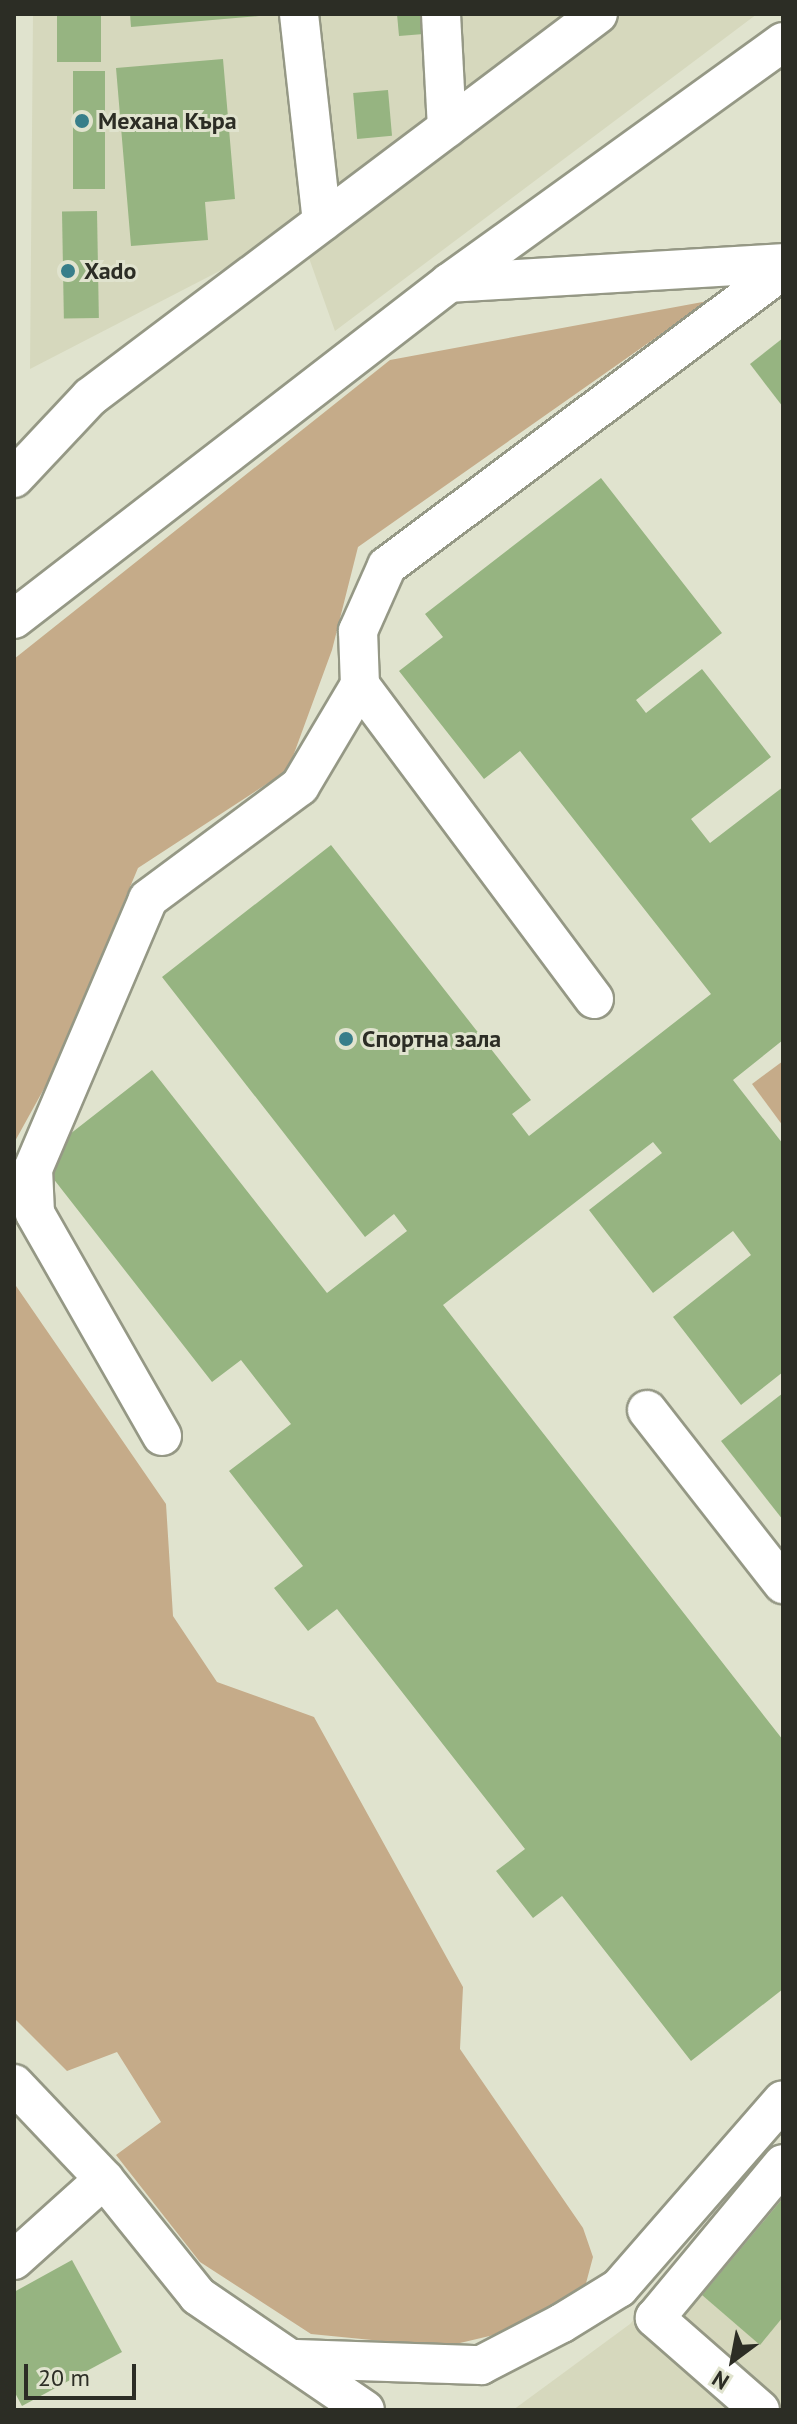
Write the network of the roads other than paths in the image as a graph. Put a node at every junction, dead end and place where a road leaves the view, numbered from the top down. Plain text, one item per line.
1 (299, 14) edge
2 (441, 14) edge
3 (598, 14) edge
4 (783, 42) edge
5 (447, 128) junction
6 (322, 222) junction
7 (783, 263) edge
8 (783, 270) edge
9 (449, 283) junction
10 (14, 478) edge
11 (14, 619) edge
12 (360, 685) junction
13 (594, 999) dead end
14 (647, 1410) dead end
15 (162, 1436) dead end
16 (783, 1584) edge
17 (14, 2084) edge
18 (783, 2100) edge
19 (783, 2164) edge
20 (104, 2179) junction
21 (14, 2260) edge
22 (296, 2359) junction
23 (365, 2410) edge
24 (760, 2410) edge

1 - 6 lane
2 - 5 lane
3 - 5 lane
4 - 9 lane
5 - 6 lane
6 - 10 lane
7 - 9 lane
8 - 12 lane
9 - 11 lane
12 - 13 lane
12 - 15 lane
14 - 16 lane
17 - 20 lane
18 - 22 lane
19 - 24 lane
20 - 21 lane
20 - 22 lane
22 - 23 lane

